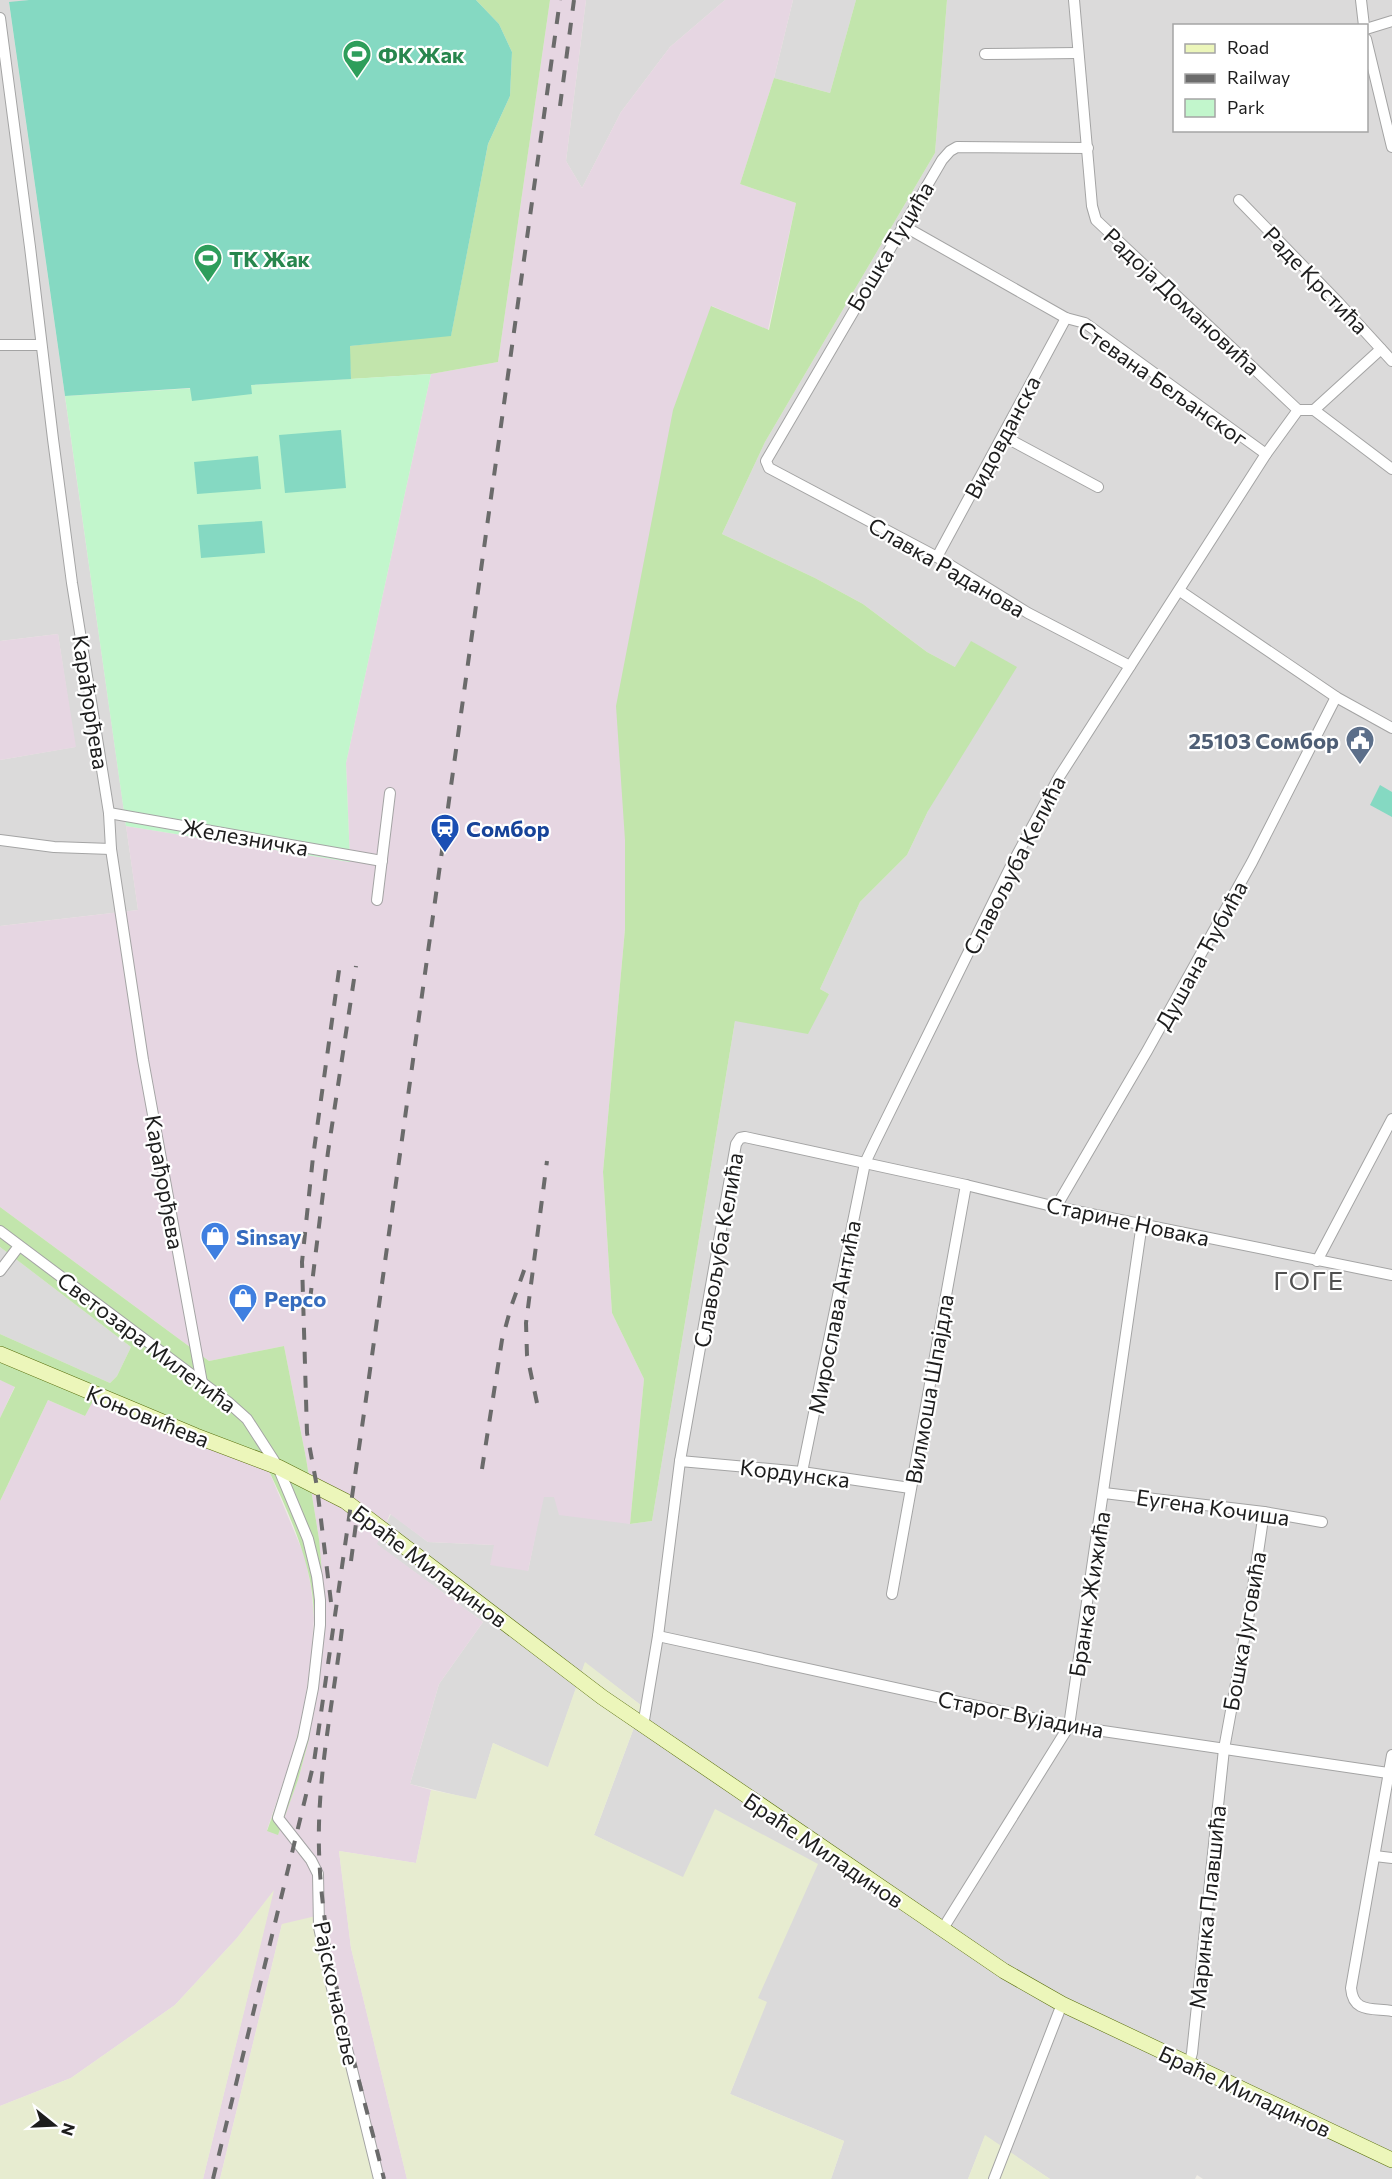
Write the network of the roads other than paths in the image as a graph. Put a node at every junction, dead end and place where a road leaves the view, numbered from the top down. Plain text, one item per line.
1 (1074, 0) edge
2 (1361, 0) edge
3 (0, 18) edge
4 (1392, 21) edge
5 (1365, 24) edge
6 (1368, 26) edge
7 (1368, 47) edge
8 (1077, 53) junction
9 (986, 54) dead end
10 (1392, 147) edge
11 (1088, 148) junction
12 (1239, 200) dead end
13 (902, 225) junction
14 (1066, 318) junction
15 (0, 345) edge
16 (41, 345) junction
17 (1381, 349) junction
18 (1392, 361) edge
19 (1298, 410) junction
20 (1314, 410) junction
21 (1003, 436) junction
22 (1266, 454) junction
23 (767, 465) joint
24 (1392, 469) edge
25 (1098, 487) dead end
26 (938, 557) junction
27 (1180, 591) junction
28 (1130, 666) junction
29 (1336, 698) junction
30 (1392, 728) edge
31 (390, 793) dead end
32 (109, 813) junction
33 (0, 840) edge
34 (111, 849) junction
35 (382, 861) junction
36 (377, 900) dead end
37 (1392, 1119) edge
38 (865, 1163) junction
39 (966, 1185) junction
40 (1056, 1207) junction
41 (1142, 1223) junction
42 (0, 1231) edge
43 (19, 1246) junction
44 (1317, 1260) junction
45 (0, 1271) edge
46 (1392, 1275) edge
47 (0, 1354) edge
48 (202, 1383) junction
49 (680, 1461) junction
50 (278, 1467) junction
51 (802, 1472) junction
52 (296, 1476) joint
53 (910, 1488) junction
54 (1104, 1493) junction
55 (1264, 1512) junction
56 (1322, 1522) dead end
57 (892, 1594) dead end
58 (658, 1636) junction
59 (643, 1726) junction
60 (1069, 1726) junction
61 (1224, 1749) junction
62 (1392, 1755) edge
63 (1389, 1773) junction
64 (278, 1818) joint
65 (1375, 1856) junction
66 (1392, 1858) edge
67 (942, 1930) junction
68 (1062, 2004) junction
69 (1392, 2011) edge
70 (1189, 2064) junction
71 (1392, 2160) edge
72 (379, 2179) edge
73 (994, 2179) edge

1 - 8 street, Радоја Домановића
2 - 5 street
3 - 16 street, Карађорђева
4 - 6 street
7 - 10 street
8 - 9 street
8 - 11 street, Радоја Домановића
11 - 13 street, Бошка Туцића
11 - 19 street, Радоја Домановића
12 - 17 street, Раде Крстића
13 - 14 street, Стевана Бељанског
13 - 23 street, Бошка Туцића
14 - 21 street, Видовданска
14 - 22 street, Стевана Бељанског
15 - 16 street
16 - 32 street, Карађорђева
17 - 18 street, Раде Крстића
17 - 20 street
19 - 20 street
19 - 22 street
20 - 24 street
21 - 25 street
21 - 26 street, Видовданска
22 - 27 street
23 - 26 street, Славка Раданова
26 - 28 street, Славка Раданова
27 - 28 street
27 - 29 street
28 - 38 street, Славољуба Келића
29 - 30 street
29 - 40 street, Душана Ћубића
31 - 35 street
32 - 34 street, Карађорђева
32 - 35 street, Железничка
33 - 34 street
34 - 48 street, Карађорђева
35 - 36 street
37 - 44 street
38 - 39 street, Старине Новака
38 - 49 street, Славољуба Келића
38 - 51 street, Мирослава Антића
39 - 40 street, Старине Новака
39 - 53 street, Вилмоша Шпајдла
40 - 41 street, Старине Новака
41 - 44 street, Старине Новака
41 - 54 street, Бранка Жижића
42 - 43 street, Светозара Милетића
43 - 45 street
43 - 48 street, Светозара Милетића
44 - 46 street, Старине Новака
47 - 50 main road, Коњовићева
48 - 50 street, Светозара Милетића
49 - 51 street, Кордунска
49 - 58 street, Славољуба Келића
50 - 52 main road, Коњовићева
50 - 64 street, Светозара Милетића
51 - 53 street, Кордунска
52 - 59 main road, Браће Миладинов
53 - 57 street, Вилмоша Шпајдла
54 - 55 street, Еугена Кочиша
54 - 60 street, Бранка Жижића
55 - 56 street, Еугена Кочиша
55 - 61 street, Бошка Југовића
58 - 59 street, Славољуба Келића
58 - 60 street, Старог Вујадина
59 - 67 main road, Браће Миладинов
60 - 61 street, Старог Вујадина
60 - 67 street, Бранка Жижића
61 - 63 street, Старог Вујадина
61 - 70 street, Маринка Плавшића
62 - 63 street
63 - 65 street
64 - 72 street, Рајско насеље
65 - 66 street
65 - 69 street
67 - 68 main road, Браће Миладинов
68 - 70 main road, Браће Миладинов
68 - 73 street
70 - 71 main road, Браће Миладинов

